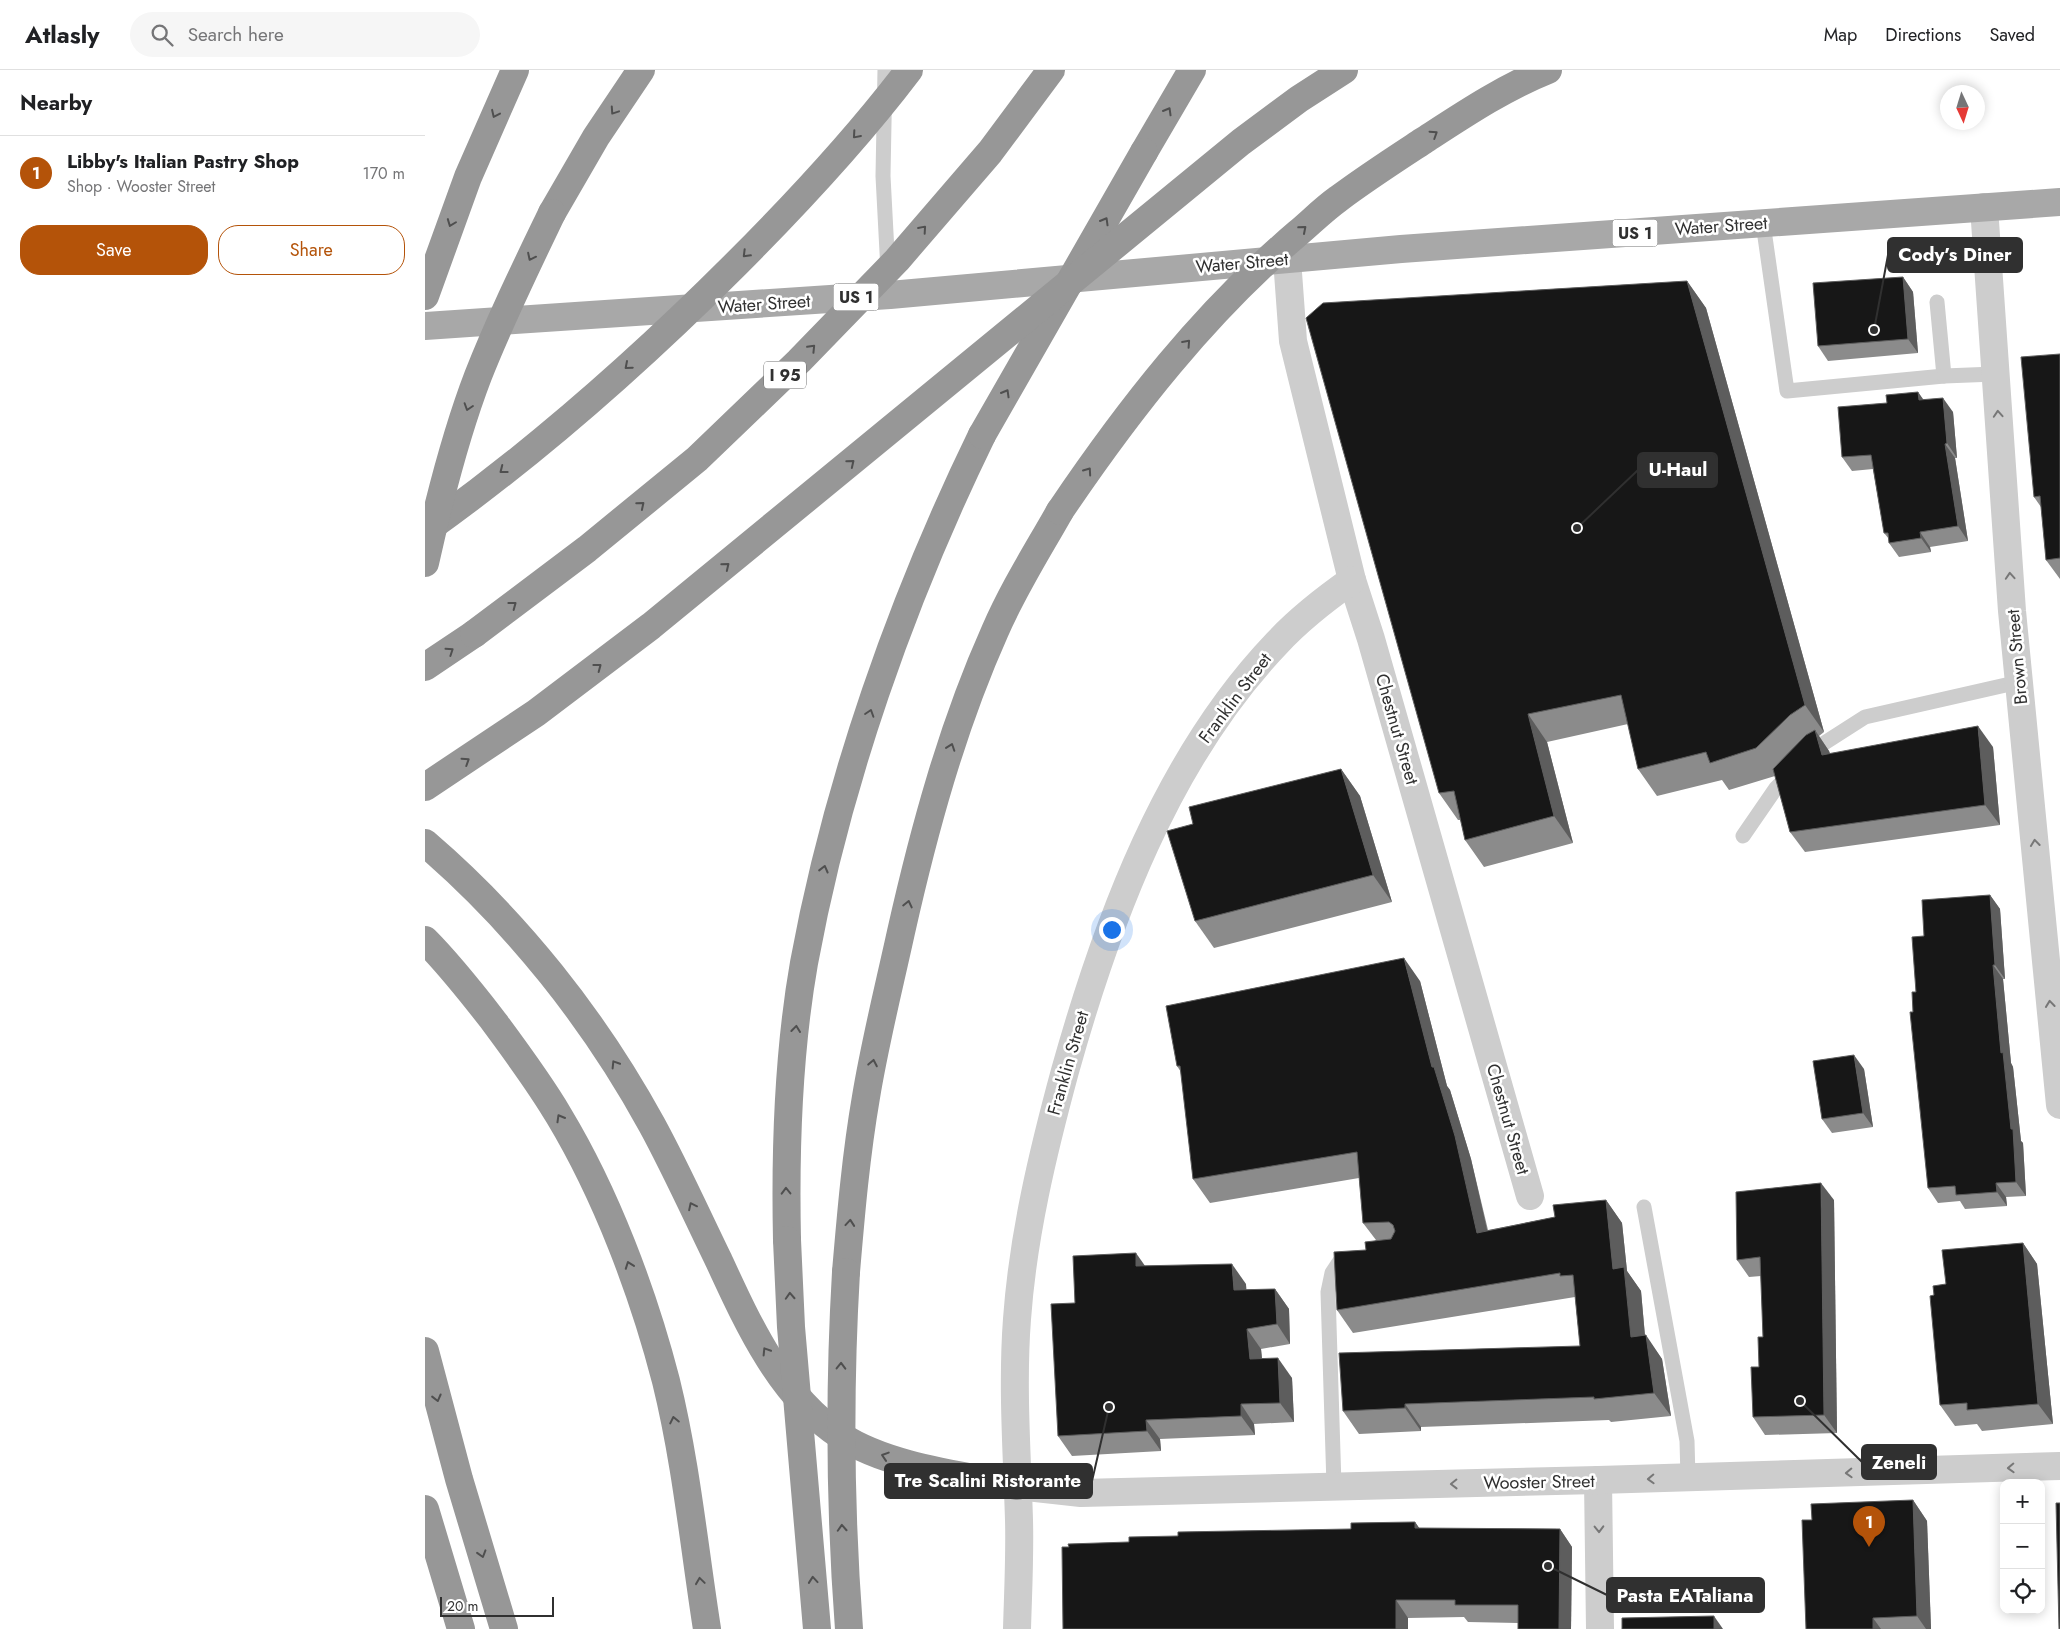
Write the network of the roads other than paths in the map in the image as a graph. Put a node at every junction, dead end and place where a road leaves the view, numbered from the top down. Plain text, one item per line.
1 (515, 70) edge
2 (641, 70) edge
3 (885, 70) edge
4 (909, 70) edge
5 (1051, 70) edge
6 (1192, 70) edge
7 (1344, 70) edge
8 (1547, 70) edge
9 (2060, 202) edge
10 (1983, 207) junction
11 (1763, 223) junction
12 (1287, 259) junction
13 (890, 295) junction
14 (425, 296) edge
15 (1937, 302) dead end
16 (425, 326) edge
17 (1995, 374) junction
18 (1944, 376) junction
19 (425, 531) edge
20 (425, 563) edge
21 (1351, 580) junction
22 (425, 667) edge
23 (2019, 682) junction
24 (425, 787) edge
25 (1743, 836) dead end
26 (425, 843) edge
27 (425, 940) edge
28 (2060, 1105) edge
29 (1530, 1196) dead end
30 (1644, 1207) dead end
31 (1367, 1256) edge
32 (425, 1351) edge
33 (2060, 1466) edge
34 (1688, 1478) junction
35 (1598, 1480) junction
36 (1017, 1486) junction
37 (1334, 1486) junction
38 (425, 1509) edge
39 (461, 1629) edge
40 (504, 1629) edge
41 (707, 1629) edge
42 (817, 1629) edge
43 (849, 1629) edge
44 (1017, 1629) edge
45 (1600, 1629) edge

1 -> 14 highway
2 -> 20 highway, bridge
3 - 13 lane
4 -> 19 highway, bridge
22 -> 5 highway, I 95, bridge
42 -> 6 highway, bridge
24 -> 7 highway, bridge
43 -> 8 highway, bridge
9 - 10 main road, Water Street / US 1
10 - 11 main road, Water Street / US 1
10 - 17 street, Brown Street
11 - 12 main road, Water Street / US 1
11 - 18 lane
12 - 13 main road, Water Street / US 1
12 - 21 street, Chestnut Street
13 - 16 main road, Water Street / US 1
15 - 18 lane
17 - 18 lane
23 -> 17 street, Brown Street
21 - 29 street, Chestnut Street
21 - 36 street, Franklin Street
23 - 25 lane
28 -> 23 street, Brown Street
36 -> 26 highway
41 -> 27 highway
30 - 34 lane
31 - 37 lane
32 -> 40 highway
33 -> 34 street, Wooster Street
34 -> 35 street, Wooster Street
35 -> 37 street, Wooster Street
35 -> 45 street
36 - 37 street, Wooster Street
36 - 44 street, Franklin Street
38 - 39 highway

